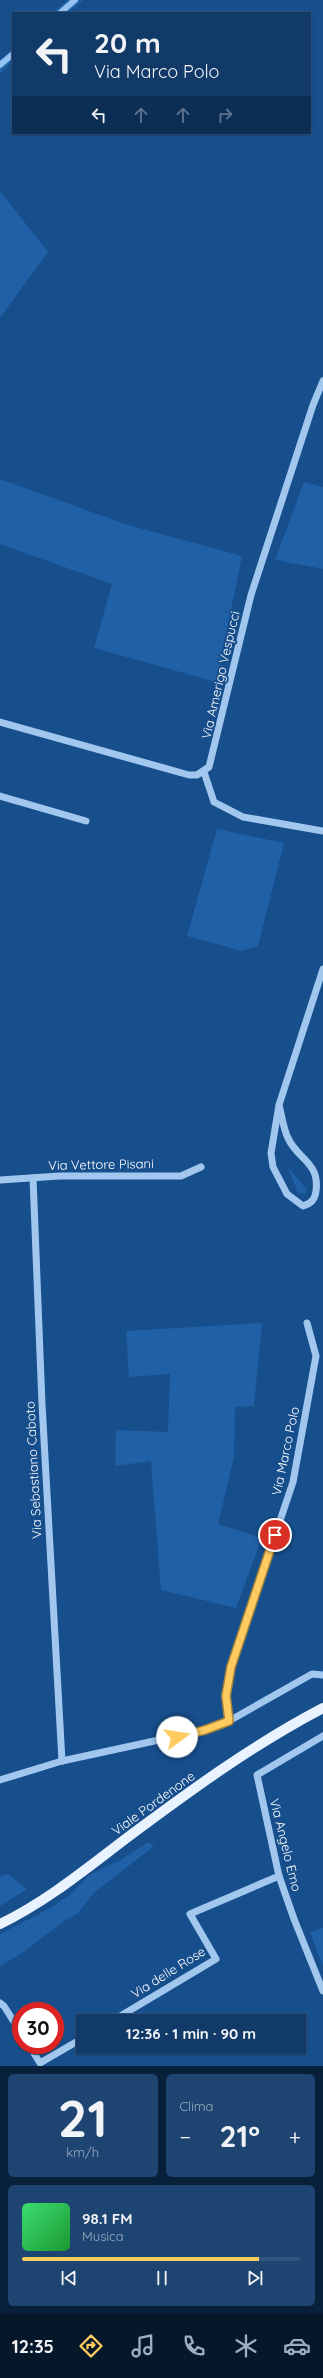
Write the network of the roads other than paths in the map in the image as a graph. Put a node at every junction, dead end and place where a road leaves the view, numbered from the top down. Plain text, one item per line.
1 (323, 381) edge
2 (0, 722) edge
3 (204, 772) junction
4 (0, 796) edge
5 (86, 822) dead end
6 (323, 831) edge
7 (323, 969) edge
8 (279, 1105) junction
9 (201, 1167) dead end
10 (33, 1178) junction
11 (0, 1180) edge
12 (306, 1322) dead end
13 (323, 1675) edge
14 (323, 1708) edge
15 (229, 1721) junction
16 (323, 1736) edge
17 (62, 1761) junction
18 (0, 1780) edge
19 (279, 1876) junction
20 (0, 1924) edge
21 (323, 1991) edge
22 (0, 2003) edge
23 (124, 2014) edge
24 (12, 2018) edge
25 (76, 2042) edge
26 (64, 2049) edge
27 (34, 2054) edge
28 (55, 2054) edge

1 - 3 street, Via Amerigo Vespucci
2 - 3 street
3 - 6 street
4 - 5 street
7 - 8 street
8 - 8 street
9 - 10 street, Via Vettore Pisani
10 - 11 street, Via Vettore Pisani
10 - 17 street, Via Sebastiano Caboto
12 - 15 street, Via Marco Polo
13 - 15 street
14 - 20 main road, Viale Pordenone
15 - 17 street
16 - 19 street, Via Angelo Emo
17 - 18 street
19 - 21 street, Via Angelo Emo
19 - 23 street, Via delle Rose
22 - 24 street
25 - 26 street
27 - 28 street

